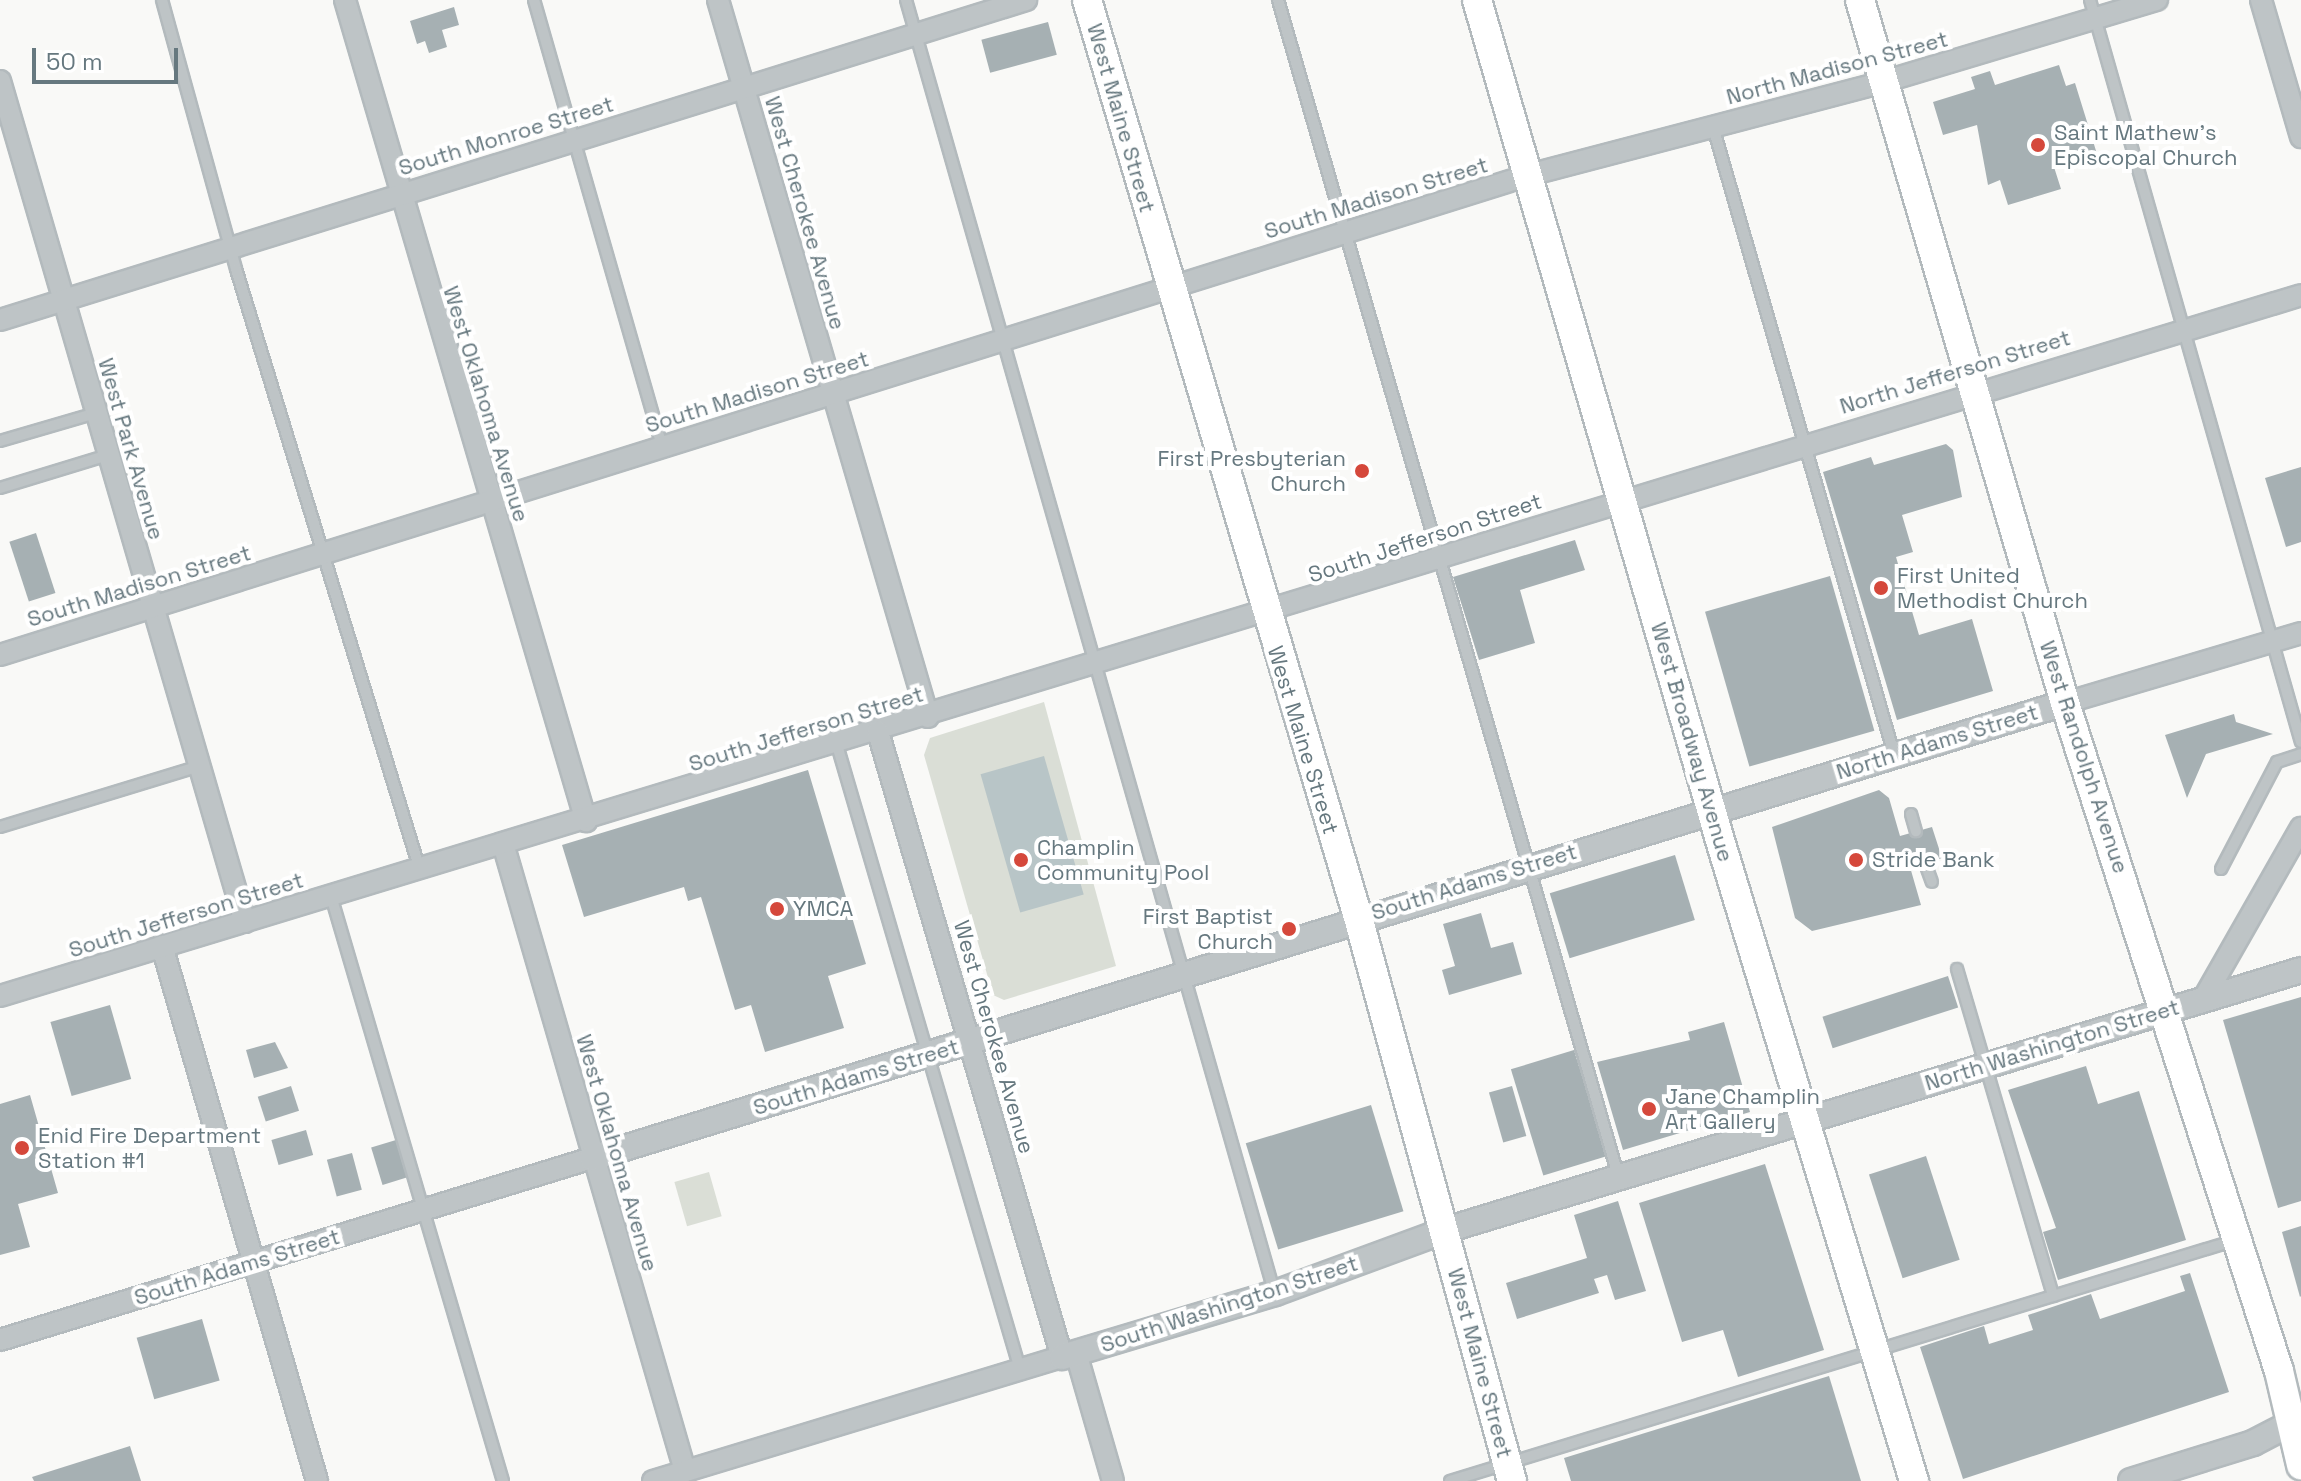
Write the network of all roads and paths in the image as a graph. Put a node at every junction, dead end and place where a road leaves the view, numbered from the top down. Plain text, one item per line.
1 (162, 0) edge
2 (345, 0) edge
3 (534, 0) edge
4 (718, 0) edge
5 (906, 0) edge
6 (1026, 0) edge
7 (1087, 0) edge
8 (1278, 0) edge
9 (1477, 0) edge
10 (1860, 0) edge
11 (2157, 0) edge
12 (2261, 0) edge
13 (2093, 9) edge
14 (916, 34) junction
15 (0, 81) edge
16 (1883, 82) junction
17 (743, 88) junction
18 (1713, 127) junction
19 (2301, 137) edge
20 (575, 140) junction
21 (1529, 175) junction
22 (398, 195) junction
23 (1345, 233) junction
24 (234, 246) junction
25 (1170, 288) junction
26 (2301, 295) edge
27 (63, 300) junction
28 (0, 320) edge
29 (2182, 327) junction
30 (1007, 339) junction
31 (1973, 392) junction
32 (832, 393) junction
33 (96, 413) junction
34 (0, 441) edge
35 (1804, 444) junction
36 (662, 447) junction
37 (108, 455) junction
38 (0, 488) edge
39 (1623, 498) junction
40 (490, 501) junction
41 (321, 554) junction
42 (1440, 560) junction
43 (152, 607) junction
44 (1265, 614) junction
45 (2301, 633) edge
46 (2273, 641) junction
47 (0, 655) edge
48 (1094, 666) junction
49 (2065, 703) junction
50 (928, 717) junction
51 (878, 732) junction
52 (2301, 742) edge
53 (837, 745) junction
54 (2301, 754) edge
55 (1894, 756) junction
56 (199, 766) junction
57 (1711, 810) junction
58 (1911, 814) dead end
59 (586, 821) junction
60 (0, 827) edge
61 (2301, 828) edge
62 (1916, 831) dead end
63 (504, 847) junction
64 (1925, 863) dead end
65 (1529, 865) junction
66 (2221, 869) dead end
67 (420, 872) junction
68 (1932, 882) dead end
69 (331, 896) junction
70 (1358, 917) junction
71 (245, 922) junction
72 (162, 946) junction
73 (1957, 969) dead end
74 (2301, 970) edge
75 (1183, 979) junction
76 (0, 996) edge
77 (2204, 998) junction
78 (2167, 1009) junction
79 (972, 1042) junction
80 (926, 1056) junction
81 (1984, 1066) junction
82 (1804, 1123) junction
83 (592, 1158) junction
84 (1619, 1178) junction
85 (423, 1210) junction
86 (1446, 1230) junction
87 (2238, 1240) junction
88 (253, 1262) junction
89 (1275, 1293) junction
90 (2053, 1296) junction
91 (0, 1340) edge
92 (1876, 1351) junction
93 (1069, 1355) junction
94 (1020, 1369) junction
95 (2296, 1420) edge
96 (2301, 1465) edge
97 (685, 1471) junction
98 (723, 1471) edge
99 (1509, 1472) edge
100 (317, 1481) edge
101 (503, 1481) edge
102 (653, 1481) edge
103 (1113, 1481) edge
104 (1450, 1481) edge
105 (1914, 1481) edge
106 (2131, 1481) edge

1 - 24 lane
2 - 22 street, West Oklahoma Avenue
3 - 20 lane
4 - 17 street, West Cherokee Avenue
5 - 14 lane
6 - 14 street, South Monroe Street
7 - 25 main road, West Maine Street
8 - 23 lane
9 - 21 main road, West Broadway Avenue
10 - 16 main road, West Randolph Avenue
11 - 13 street, North Madison Street
12 - 19 street
13 - 16 street, North Madison Street
13 - 29 lane
14 - 17 street, South Monroe Street
14 - 30 lane
15 - 27 street, West Park Avenue
16 - 18 street, North Madison Street
16 - 31 main road, West Randolph Avenue
17 - 20 street, South Monroe Street
17 - 32 street, West Cherokee Avenue
18 - 21 street, North Madison Street
18 - 35 lane
20 - 22 street, South Monroe Street
20 - 36 lane
21 - 23 street, South Madison Street
21 - 39 main road, West Broadway Avenue
22 - 24 street, South Monroe Street
22 - 40 street, West Oklahoma Avenue
23 - 25 street, South Madison Street
23 - 42 lane
24 - 27 street, South Monroe Street
24 - 41 lane
25 - 30 street, South Madison Street
25 - 44 main road, West Maine Street
26 - 29 street, North Jefferson Street
27 - 28 street, South Monroe Street
27 - 33 street, West Park Avenue
29 - 31 street, North Jefferson Street
29 - 46 lane
30 - 32 street, South Madison Street
30 - 48 lane
31 - 35 street, North Jefferson Street
31 - 49 main road, West Randolph Avenue
32 - 36 street, South Madison Street
32 - 50 street, West Cherokee Avenue
33 - 34 lane
33 - 37 street, West Park Avenue
35 - 39 street, North Jefferson Street
35 - 55 lane
36 - 40 street, South Madison Street
37 - 38 lane
37 - 43 street, West Park Avenue
39 - 42 street, South Jefferson Street
39 - 57 main road, West Broadway Avenue
40 - 41 street, South Madison Street
40 - 59 street, West Oklahoma Avenue
41 - 43 street, South Madison Street
41 - 67 lane
42 - 44 street, South Jefferson Street
42 - 65 lane
43 - 47 street, South Madison Street
43 - 56 street, West Park Avenue
44 - 48 street, South Jefferson Street
44 - 70 main road, West Maine Street
45 - 46 street, North Adams Street
46 - 49 street, North Adams Street
46 - 52 lane
48 - 50 street, South Jefferson Street
48 - 75 lane
49 - 55 street, North Adams Street
49 - 78 main road, West Randolph Avenue
50 - 51 street, South Jefferson Street
51 - 53 street, South Jefferson Street
51 - 79 street, West Cherokee Avenue
53 - 59 street, South Jefferson Street
53 - 80 lane
54 - 66 lane
55 - 57 street, North Adams Street
56 - 60 lane
56 - 71 street, West Park Avenue
57 - 65 street, South Adams Street
57 - 82 main road, West Broadway Avenue
58 - 62 lane
59 - 63 street, South Jefferson Street
61 - 77 street
63 - 67 street, South Jefferson Street
63 - 83 street, West Oklahoma Avenue
64 - 68 lane
65 - 70 street, South Adams Street
65 - 84 lane
67 - 69 street, South Jefferson Street
69 - 71 street, South Jefferson Street
69 - 85 lane
70 - 75 street, South Adams Street
70 - 86 main road, West Maine Street
71 - 72 street, South Jefferson Street
72 - 76 street, South Jefferson Street
72 - 88 street
73 - 81 lane
74 - 77 street, North Washington Street
75 - 79 street, South Adams Street
75 - 89 lane
77 - 78 street, North Washington Street
78 - 81 street, North Washington Street
78 - 87 main road, West Randolph Avenue
79 - 80 street, South Adams Street
79 - 93 street, West Cherokee Avenue
80 - 83 street, South Adams Street
80 - 94 lane
81 - 82 street, North Washington Street
81 - 90 lane
82 - 84 street, South Washington Street
82 - 92 main road, West Broadway Avenue
83 - 85 street, South Adams Street
83 - 97 street, West Oklahoma Avenue
84 - 86 street, South Washington Street
85 - 88 street, South Adams Street
85 - 101 lane
86 - 89 street, South Washington Street
86 - 99 main road, West Maine Street
87 - 90 lane
87 - 95 main road, West Randolph Avenue
88 - 91 street, South Adams Street
88 - 100 street
89 - 93 street, South Washington Street
90 - 92 lane
92 - 99 lane
92 - 105 main road, West Broadway Avenue
93 - 94 street, South Washington Street
93 - 103 street, West Cherokee Avenue
94 - 98 street, South Washington Street
95 - 96 main road, West Randolph Avenue
95 - 106 street
97 - 98 street, South Washington Street
97 - 102 street, South Washington Street
99 - 104 lane

